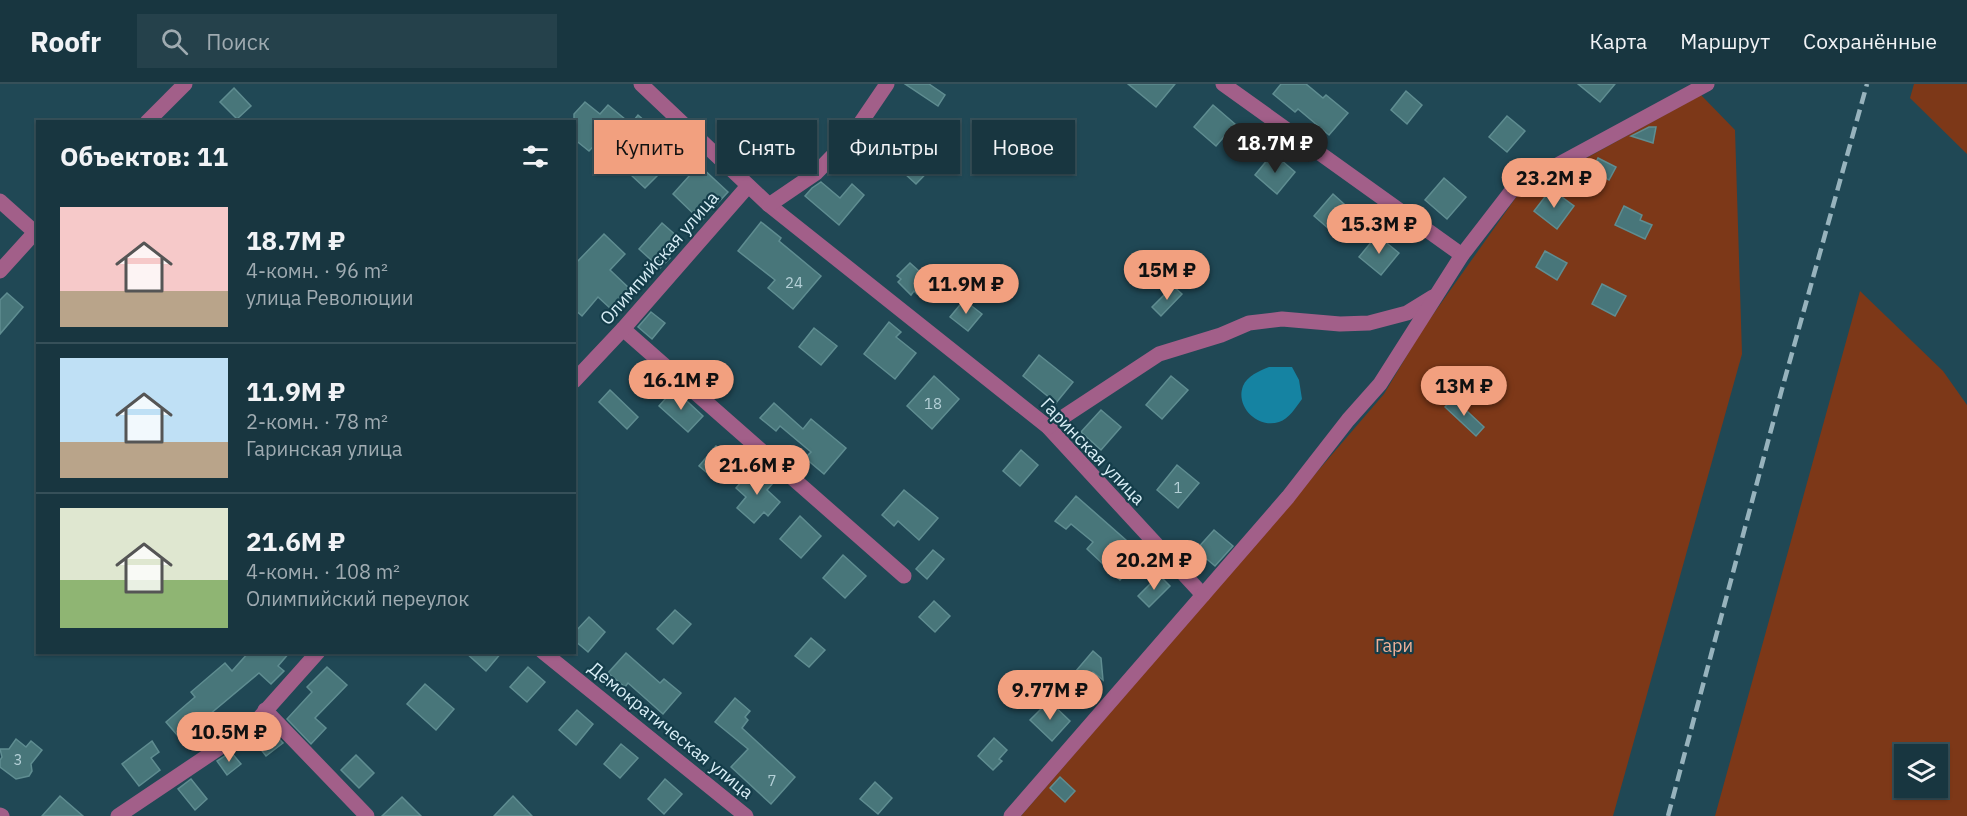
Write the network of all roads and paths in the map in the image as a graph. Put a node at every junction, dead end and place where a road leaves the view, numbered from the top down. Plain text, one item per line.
1 (185, 84) edge
2 (641, 84) edge
3 (886, 84) edge
4 (1223, 84) edge
5 (1696, 86) edge
6 (149, 120) edge
7 (748, 186) junction
8 (0, 201) edge
9 (769, 205) junction
10 (36, 232) edge
11 (1462, 255) junction
12 (0, 271) edge
13 (1438, 293) junction
14 (623, 329) junction
15 (576, 379) edge
16 (1048, 427) junction
17 (904, 576) dead end
18 (1203, 596) junction
19 (316, 654) edge
20 (545, 654) edge
21 (265, 710) junction
22 (118, 816) edge
23 (367, 816) edge
24 (746, 816) edge
25 (1011, 816) edge

1 - 6 street
2 - 7 street, Гаринская улица
3 - 9 street
4 - 11 street
5 - 11 street
7 - 9 street, Гаринская улица
7 - 14 street, Олимпийская улица
8 - 10 street
9 - 16 street, Гаринская улица
10 - 12 street
11 - 13 street
13 - 16 street
13 - 18 street
14 - 15 street, Олимпийская улица
14 - 17 street
16 - 18 street, Гаринская улица
18 - 25 street
19 - 21 street
20 - 24 street, Демократическая улица
21 - 22 street
21 - 23 street

